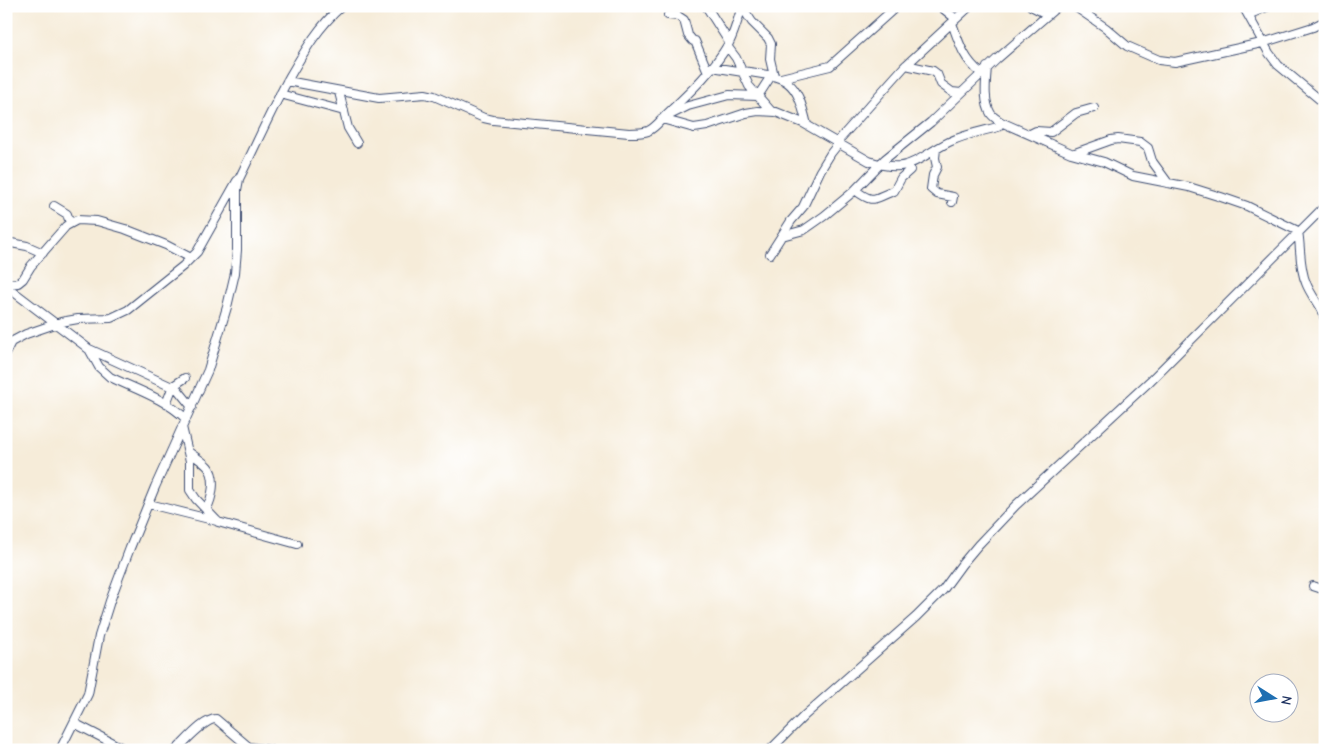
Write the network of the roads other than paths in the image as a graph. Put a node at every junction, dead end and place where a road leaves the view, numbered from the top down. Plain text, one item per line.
1 (342, 6) edge
2 (706, 6) edge
3 (897, 6) edge
4 (940, 6) edge
5 (970, 6) edge
6 (1032, 6) edge
7 (1058, 6) edge
8 (1074, 6) edge
9 (1243, 6) edge
10 (1269, 6) edge
11 (742, 7) edge
12 (668, 15) dead end
13 (1048, 15) junction
14 (1248, 15) junction
15 (954, 21) junction
16 (1325, 21) edge
17 (1262, 43) junction
18 (728, 44) junction
19 (906, 65) junction
20 (710, 70) junction
21 (984, 70) junction
22 (743, 72) junction
23 (775, 77) junction
24 (288, 81) junction
25 (340, 92) junction
26 (961, 92) junction
27 (280, 94) junction
28 (758, 96) junction
29 (1325, 104) edge
30 (1094, 108) dead end
31 (344, 111) junction
32 (771, 111) junction
33 (662, 119) junction
34 (1001, 122) junction
35 (807, 125) junction
36 (1030, 134) junction
37 (357, 143) dead end
38 (838, 143) junction
39 (936, 149) junction
40 (1073, 154) junction
41 (880, 164) junction
42 (910, 170) dead end
43 (239, 179) junction
44 (1168, 183) junction
45 (855, 190) junction
46 (952, 202) dead end
47 (54, 206) dead end
48 (1325, 206) edge
49 (70, 223) junction
50 (1298, 231) junction
51 (782, 236) junction
52 (6, 242) edge
53 (43, 253) junction
54 (770, 254) dead end
55 (191, 258) junction
56 (6, 285) edge
57 (1325, 319) edge
58 (55, 324) junction
59 (87, 348) junction
60 (6, 352) edge
61 (185, 378) dead end
62 (173, 386) junction
63 (166, 404) junction
64 (192, 407) junction
65 (186, 419) junction
66 (182, 427) junction
67 (176, 441) junction
68 (187, 442) junction
69 (189, 452) junction
70 (149, 504) junction
71 (206, 510) junction
72 (218, 522) junction
73 (297, 544) dead end
74 (1313, 586) dead end
75 (1325, 590) edge
76 (74, 723) junction
77 (60, 750) edge
78 (126, 750) edge
79 (176, 750) edge
80 (270, 750) edge
81 (770, 750) edge

1 - 24 street
2 - 18 street
3 - 23 street
4 - 15 street
5 - 15 street
6 - 13 street
7 - 13 street
8 - 17 street
9 - 14 street
10 - 14 street
11 - 18 street
11 - 23 street
12 - 20 street
13 - 21 street
14 - 17 street
15 - 19 street
15 - 21 street
16 - 17 street
17 - 29 street
18 - 20 street
18 - 22 street
19 - 26 street
19 - 38 street
20 - 22 street
20 - 33 street
21 - 26 street
21 - 34 street
22 - 23 street
22 - 28 street
23 - 28 street
23 - 35 street
24 - 25 street
24 - 27 street
25 - 31 street
25 - 33 street
26 - 41 street
27 - 31 street
27 - 43 street
28 - 32 street
28 - 33 street
30 - 36 street
31 - 37 street
32 - 33 street
32 - 35 street
34 - 36 street
34 - 39 street
35 - 38 street
36 - 40 street
38 - 41 street
38 - 51 street
39 - 41 street
39 - 46 street
40 - 44 street
40 - 44 street
41 - 45 street
42 - 45 street
43 - 55 street
43 - 64 street
44 - 50 street
45 - 51 street
47 - 49 street
48 - 50 street
49 - 53 street
49 - 55 street
50 - 57 street
50 - 81 street
51 - 54 street
52 - 53 street
53 - 56 street
55 - 58 street
56 - 58 street
58 - 59 street
58 - 60 street
59 - 62 street
59 - 63 street
61 - 62 street
62 - 63 street
62 - 64 street
63 - 65 street
64 - 65 street
65 - 66 street
66 - 67 street
66 - 68 street
67 - 68 street
67 - 70 street
68 - 69 street
69 - 71 street
69 - 71 street
70 - 72 street
70 - 76 street
71 - 72 street
72 - 73 street
74 - 75 street
76 - 77 street
76 - 78 street
79 - 80 street

